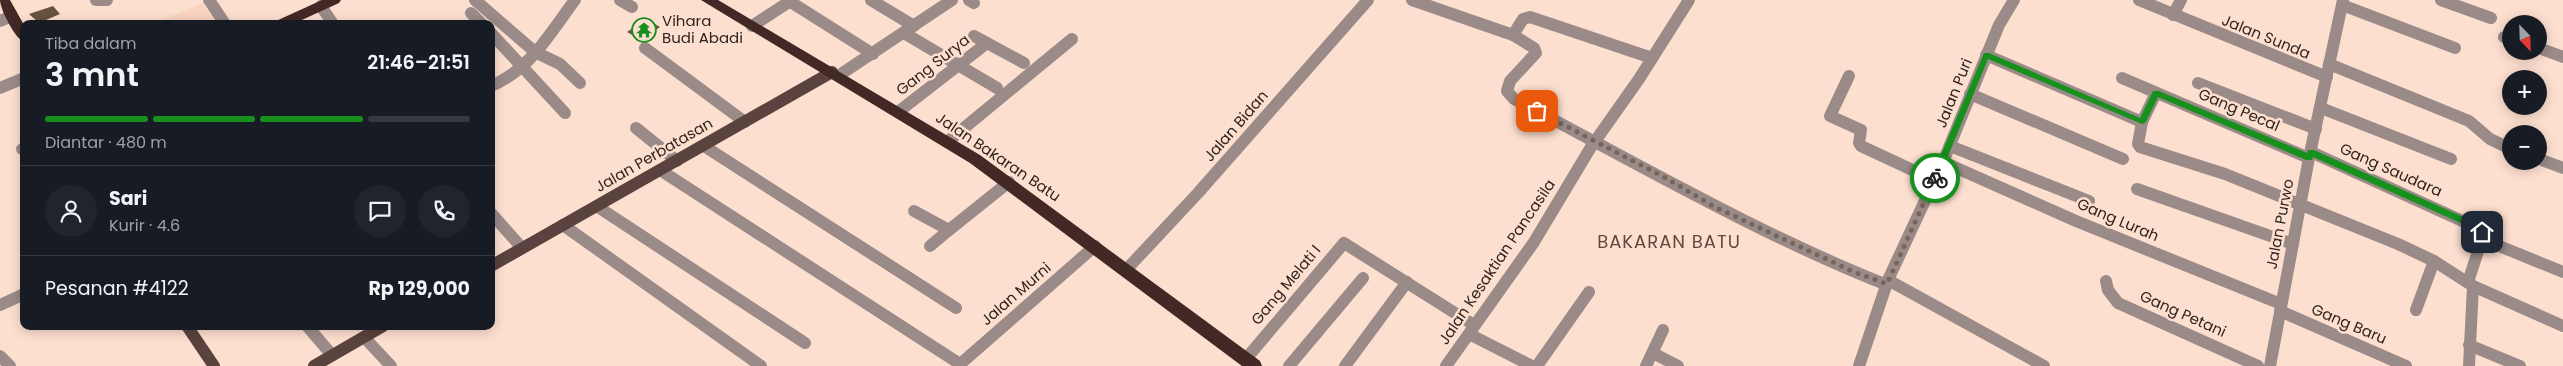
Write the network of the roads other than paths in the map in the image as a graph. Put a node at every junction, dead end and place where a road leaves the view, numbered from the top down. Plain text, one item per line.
1 (3, 0) edge
2 (96, 0) edge
3 (107, 0) edge
4 (209, 0) edge
5 (334, 0) edge
6 (475, 0) edge
7 (575, 0) edge
8 (620, 0) edge
9 (871, 0) edge
10 (952, 0) edge
11 (1368, 0) edge
12 (1412, 0) edge
13 (1689, 0) edge
14 (2014, 0) edge
15 (2141, 0) edge
16 (2181, 0) edge
17 (2441, 0) edge
18 (714, 1) edge
19 (790, 1) edge
20 (2342, 3) edge
21 (321, 6) junction
22 (632, 7) dead end
23 (471, 13) dead end
24 (2173, 15) junction
25 (2491, 18) dead end
26 (6, 19) edge
27 (222, 20) edge
28 (290, 20) edge
29 (330, 20) edge
30 (478, 20) edge
31 (752, 26) junction
32 (914, 26) junction
33 (20, 33) edge
34 (904, 33) junction
35 (1512, 35) junction
36 (974, 36) dead end
37 (495, 37) edge
38 (1072, 40) dead end
39 (987, 43) junction
40 (645, 48) dead end
41 (2455, 48) dead end
42 (2548, 51) edge
43 (535, 52) junction
44 (872, 54) junction
45 (1986, 55) junction
46 (2563, 56) edge
47 (1652, 58) junction
48 (959, 64) junction
49 (1024, 64) dead end
50 (2329, 64) junction
51 (524, 66) junction
52 (835, 74) junction
53 (1849, 76) dead end
54 (2327, 77) junction
55 (2122, 78) dead end
56 (20, 80) edge
57 (580, 83) dead end
58 (2198, 83) dead end
59 (495, 84) edge
60 (0, 88) edge
61 (997, 88) dead end
62 (2156, 93) junction
63 (1970, 94) junction
64 (2321, 108) junction
65 (898, 112) junction
66 (565, 113) dead end
67 (745, 122) junction
68 (2142, 122) junction
69 (636, 128) dead end
70 (2316, 129) junction
71 (1596, 141) junction
72 (947, 142) junction
73 (2502, 145) edge
74 (704, 146) junction
75 (1950, 146) junction
76 (2310, 155) junction
77 (2123, 159) dead end
78 (2451, 159) dead end
79 (677, 161) junction
80 (1944, 162) junction
81 (2547, 162) edge
82 (2563, 168) edge
83 (660, 170) junction
84 (1934, 180) junction
85 (1009, 182) junction
86 (2137, 189) dead end
87 (2089, 201) dead end
88 (2300, 203) junction
89 (598, 206) junction
90 (914, 211) dead end
91 (495, 218) edge
92 (563, 225) junction
93 (949, 230) junction
94 (2482, 236) junction
95 (2293, 244) junction
96 (930, 246) dead end
97 (1096, 246) junction
98 (522, 248) junction
99 (2434, 261) junction
100 (495, 264) edge
101 (1126, 270) junction
102 (2563, 272) edge
103 (1363, 278) dead end
104 (2106, 281) dead end
105 (1407, 282) junction
106 (1888, 282) junction
107 (2470, 284) junction
108 (1589, 292) dead end
109 (20, 296) edge
110 (0, 305) edge
111 (956, 308) dead end
112 (2280, 308) junction
113 (2416, 310) dead end
114 (2563, 326) edge
115 (1472, 329) junction
116 (190, 330) edge
117 (310, 330) edge
118 (376, 330) edge
119 (1663, 330) dead end
120 (364, 337) junction
121 (806, 344) dead end
122 (2469, 345) junction
123 (1653, 353) junction
124 (332, 355) junction
125 (0, 356) edge
126 (1250, 363) edge
127 (959, 365) edge
128 (10, 366) edge
129 (214, 366) edge
130 (314, 366) edge
131 (391, 366) edge
132 (761, 366) edge
133 (1289, 366) edge
134 (1345, 366) edge
135 (1446, 366) edge
136 (1532, 366) edge
137 (1537, 366) edge
138 (1646, 366) edge
139 (1678, 366) edge
140 (1859, 366) edge
141 (2044, 366) edge
142 (2258, 366) edge
143 (2270, 366) edge
144 (2406, 366) edge
145 (2469, 366) edge
146 (2520, 366) edge

1 - 26 highway
2 - 3 street
4 - 27 street
5 - 21 highway
6 - 43 street
7 - 43 street
8 - 22 street
9 - 32 street
10 - 32 street
11 - 101 street, Jalan Bidan
12 - 35 street
13 - 47 street, Jalan Kesaktian Pancasila
14 - 45 street, Jalan Puri
15 - 24 street, Jalan Sunda
16 - 24 street
17 - 25 street
18 - 31 highway, Jalan Bakaran Batu
19 - 31 street
19 - 44 street
20 - 41 street
20 - 50 street, Jalan Purwo
21 - 28 highway
21 - 29 street
23 - 30 street
24 - 54 street, Jalan Sunda
26 - 33 highway
31 - 52 highway, Jalan Bakaran Batu
32 - 34 street
34 - 44 street
34 - 48 street
35 - 47 street
35 - 71 street
36 - 39 street
37 - 51 street
38 - 72 street
39 - 48 street, Gang Surya
39 - 49 street
40 - 67 street
42 - 46 street
43 - 51 street
43 - 57 street
44 - 52 street
45 - 63 street, Jalan Puri
45 - 68 street
47 - 71 street, Jalan Kesaktian Pancasila
48 - 61 street
48 - 65 street, Gang Surya
50 - 54 street, Jalan Purwo
50 - 73 street
51 - 59 street
51 - 66 street
52 - 65 highway, Jalan Bakaran Batu
52 - 67 main road, Jalan Perbatasan
53 - 84 street
54 - 64 street, Jalan Purwo
55 - 62 street, Gang Pecal
56 - 60 street
58 - 70 street
62 - 68 street
62 - 76 street, Gang Pecal
63 - 75 street, Jalan Puri
63 - 77 street
64 - 70 street, Jalan Purwo
64 - 78 street
65 - 72 highway, Jalan Bakaran Batu
67 - 74 main road, Jalan Perbatasan
68 - 88 street
69 - 79 street
70 - 76 street, Jalan Purwo
71 - 106 street
71 - 115 street, Jalan Kesaktian Pancasila
72 - 85 highway, Jalan Bakaran Batu
74 - 79 main road, Jalan Perbatasan
74 - 111 street
75 - 80 street, Jalan Puri
75 - 87 street
76 - 88 street, Jalan Purwo
76 - 94 street, Gang Saudara
79 - 83 main road, Jalan Perbatasan
80 - 84 street, Jalan Puri
80 - 112 street, Gang Lurah
81 - 82 street
83 - 89 main road, Jalan Perbatasan
83 - 127 street
84 - 106 street, Jalan Puri
85 - 93 street
85 - 97 highway, Jalan Bakaran Batu
86 - 95 street
88 - 95 street, Jalan Purwo
88 - 99 street
89 - 92 main road, Jalan Perbatasan
89 - 121 street
90 - 93 street
91 - 98 street
92 - 98 main road, Jalan Perbatasan
92 - 132 street
93 - 96 street
94 - 102 street, Gang Saudara
94 - 107 street
95 - 112 street, Jalan Purwo
97 - 101 highway, Jalan Bakaran Batu
97 - 127 street, Jalan Murni
98 - 100 main road, Jalan Perbatasan
99 - 107 street
99 - 113 street
101 - 126 highway, Jalan Bakaran Batu
103 - 133 street
104 - 142 street, Gang Petani
105 - 115 street
105 - 126 street, Gang Melati I
105 - 134 street
106 - 140 street, Jalan Puri
106 - 141 street
107 - 114 street
107 - 122 street
108 - 137 street
109 - 110 street
112 - 143 street, Jalan Purwo
112 - 144 street, Gang Baru
115 - 135 street, Jalan Kesaktian Pancasila
115 - 136 street
116 - 129 main road
117 - 124 street
118 - 120 main road
119 - 123 street
120 - 124 main road
120 - 131 street
122 - 145 street
122 - 146 street
123 - 138 street
123 - 139 street
124 - 130 main road
125 - 128 street

